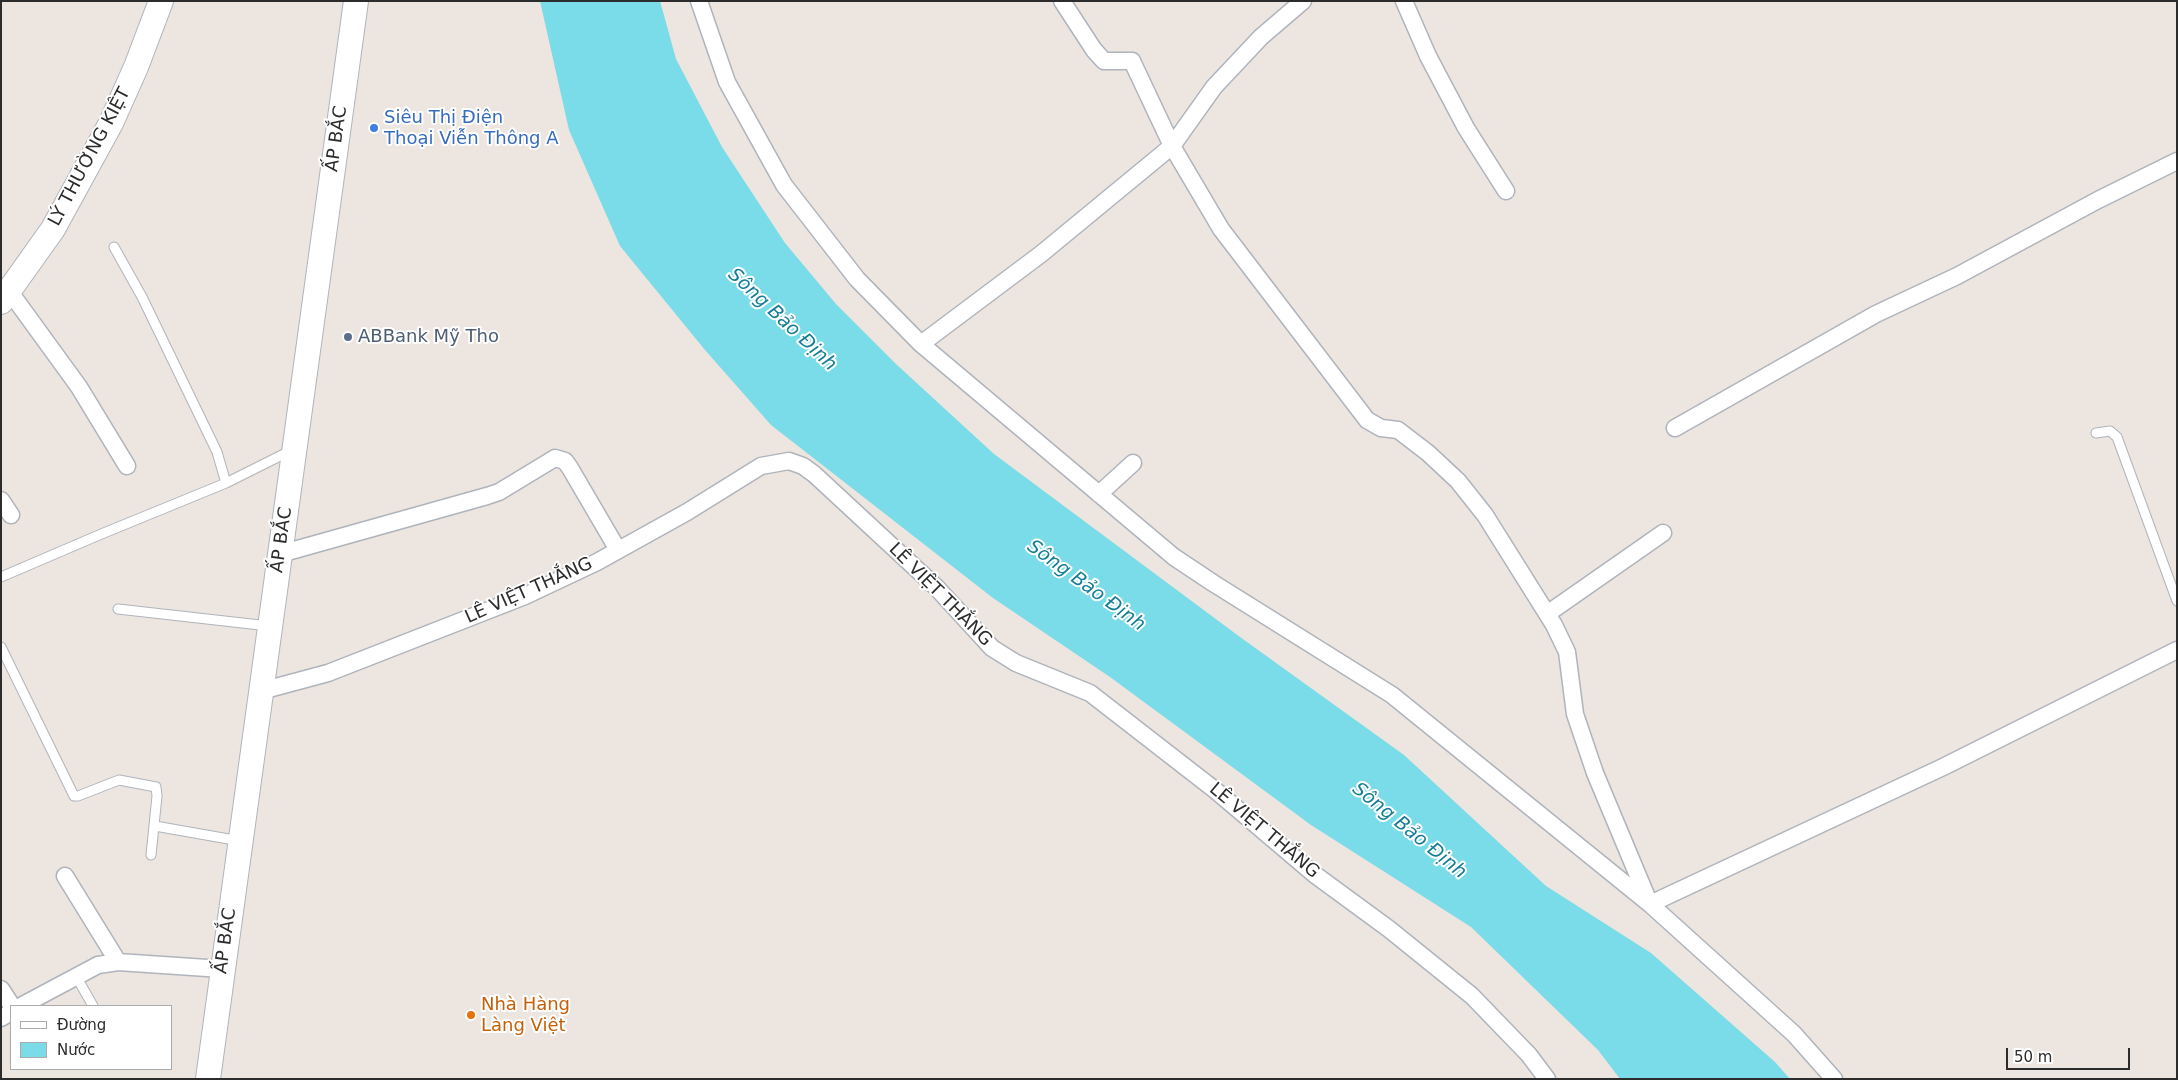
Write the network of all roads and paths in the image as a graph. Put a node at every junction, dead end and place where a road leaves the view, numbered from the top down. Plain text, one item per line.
1 (161, 1) edge
2 (356, 1) edge
3 (699, 1) edge
4 (1062, 1) edge
5 (1303, 1) edge
6 (1404, 1) edge
7 (1172, 146) junction
8 (2177, 162) edge
9 (1506, 191) dead end
10 (114, 247) dead end
11 (5, 297) edge
12 (921, 344) junction
13 (1675, 428) dead end
14 (2096, 433) dead end
15 (294, 449) junction
16 (1133, 463) dead end
17 (127, 466) dead end
18 (226, 483) junction
19 (1099, 494) junction
20 (1, 500) edge
21 (11, 515) dead end
22 (1663, 533) dead end
23 (618, 550) junction
24 (280, 554) junction
25 (1, 577) edge
26 (2177, 601) edge
27 (118, 609) dead end
28 (1547, 614) junction
29 (270, 626) junction
30 (1, 647) edge
31 (2177, 650) edge
32 (261, 691) junction
33 (154, 826) junction
34 (240, 841) junction
35 (151, 855) dead end
36 (65, 876) dead end
37 (1650, 904) junction
38 (118, 962) junction
39 (222, 969) junction
40 (76, 976) junction
41 (1, 989) edge
42 (11, 1005) edge
43 (22, 1005) edge
44 (92, 1005) edge
45 (208, 1079) edge
46 (1547, 1079) edge
47 (1834, 1079) edge

1 - 11 main road, LÝ THƯỜNG KIỆT
2 - 15 main road, ẤP BẮC
3 - 12 street
4 - 7 street
5 - 7 street
6 - 9 street
7 - 12 street
7 - 28 street
8 - 13 street
10 - 18 lane
11 - 17 street
12 - 19 street
14 - 26 lane
15 - 18 lane
15 - 24 main road, ẤP BẮC
16 - 19 street
18 - 25 lane
19 - 37 street
20 - 21 street
22 - 28 street
23 - 24 street
23 - 32 street, LÊ VIỆT THẮNG
23 - 46 street, LÊ VIỆT THẮNG
24 - 29 main road, ẤP BẮC
27 - 29 lane
28 - 37 street
29 - 32 main road, ẤP BẮC
30 - 33 lane
31 - 37 street
32 - 34 main road, ẤP BẮC
33 - 34 lane
33 - 35 lane
34 - 39 main road, ẤP BẮC
36 - 38 street
37 - 47 street
38 - 39 street
38 - 40 street
39 - 45 main road, ẤP BẮC
40 - 43 street
40 - 44 lane
41 - 42 street

